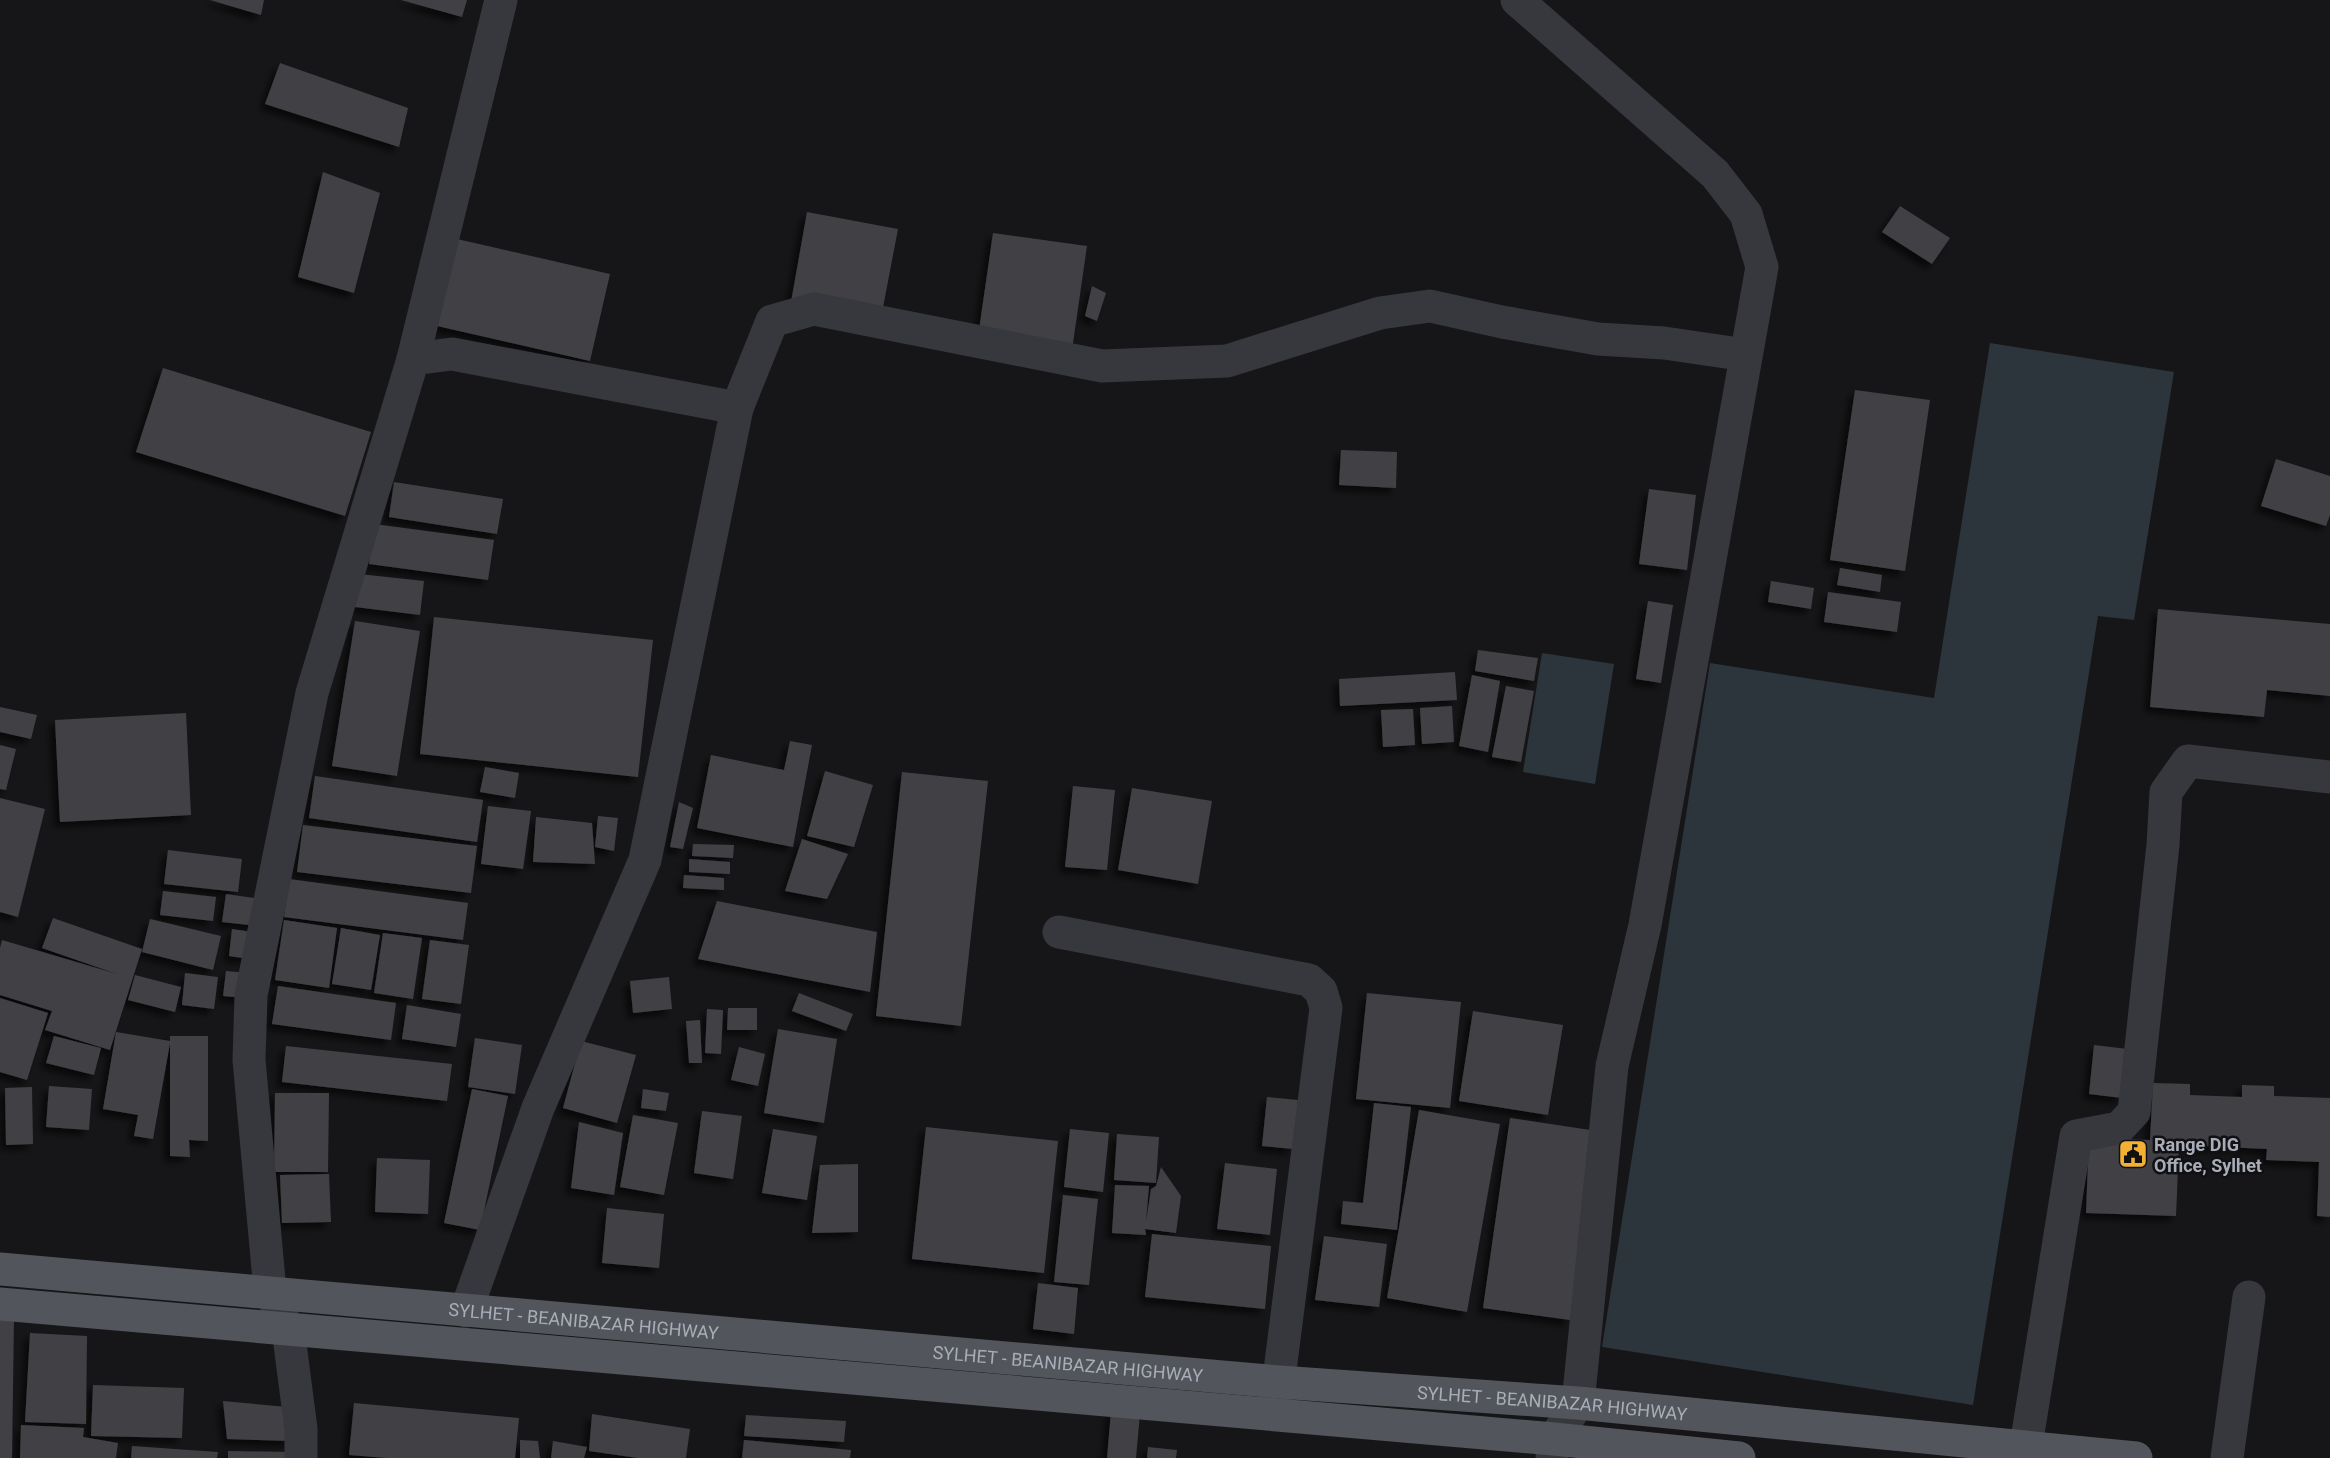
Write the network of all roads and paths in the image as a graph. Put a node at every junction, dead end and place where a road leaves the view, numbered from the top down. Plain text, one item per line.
1 (501, 0) edge
2 (1517, 0) edge
3 (1746, 355) junction
4 (413, 359) junction
5 (737, 408) junction
6 (2330, 777) edge
7 (1059, 932) dead end
8 (0, 1269) edge
9 (270, 1291) junction
10 (2249, 1297) dead end
11 (0, 1304) edge
12 (466, 1311) junction
13 (288, 1329) junction
14 (1279, 1382) junction
15 (1578, 1403) junction
16 (1274, 1415) junction
17 (1553, 1449) edge
18 (2025, 1453) edge
19 (301, 1458) edge
20 (1739, 1458) edge
21 (2136, 1458) edge
22 (2227, 1458) edge

1 - 4 street
2 - 3 street
3 - 5 street
3 - 15 street
4 - 5 street
4 - 9 street
5 - 12 street
6 - 18 street
7 - 14 street
8 - 9 main road, SYLHET - BEANIBAZAR HIGHWAY
9 - 12 main road, SYLHET - BEANIBAZAR HIGHWAY
9 - 13 street
10 - 22 street
11 - 13 main road, SYLHET - BEANIBAZAR HIGHWAY
12 - 14 main road, SYLHET - BEANIBAZAR HIGHWAY
13 - 16 main road, SYLHET - BEANIBAZAR HIGHWAY
13 - 19 street
14 - 15 main road, SYLHET - BEANIBAZAR HIGHWAY
14 - 16 street
15 - 17 street
15 - 18 main road, SYLHET - BEANIBAZAR HIGHWAY
16 - 17 main road, SYLHET - BEANIBAZAR HIGHWAY
17 - 20 main road, SYLHET - BEANIBAZAR HIGHWAY
18 - 21 main road, SYLHET - BEANIBAZAR HIGHWAY

